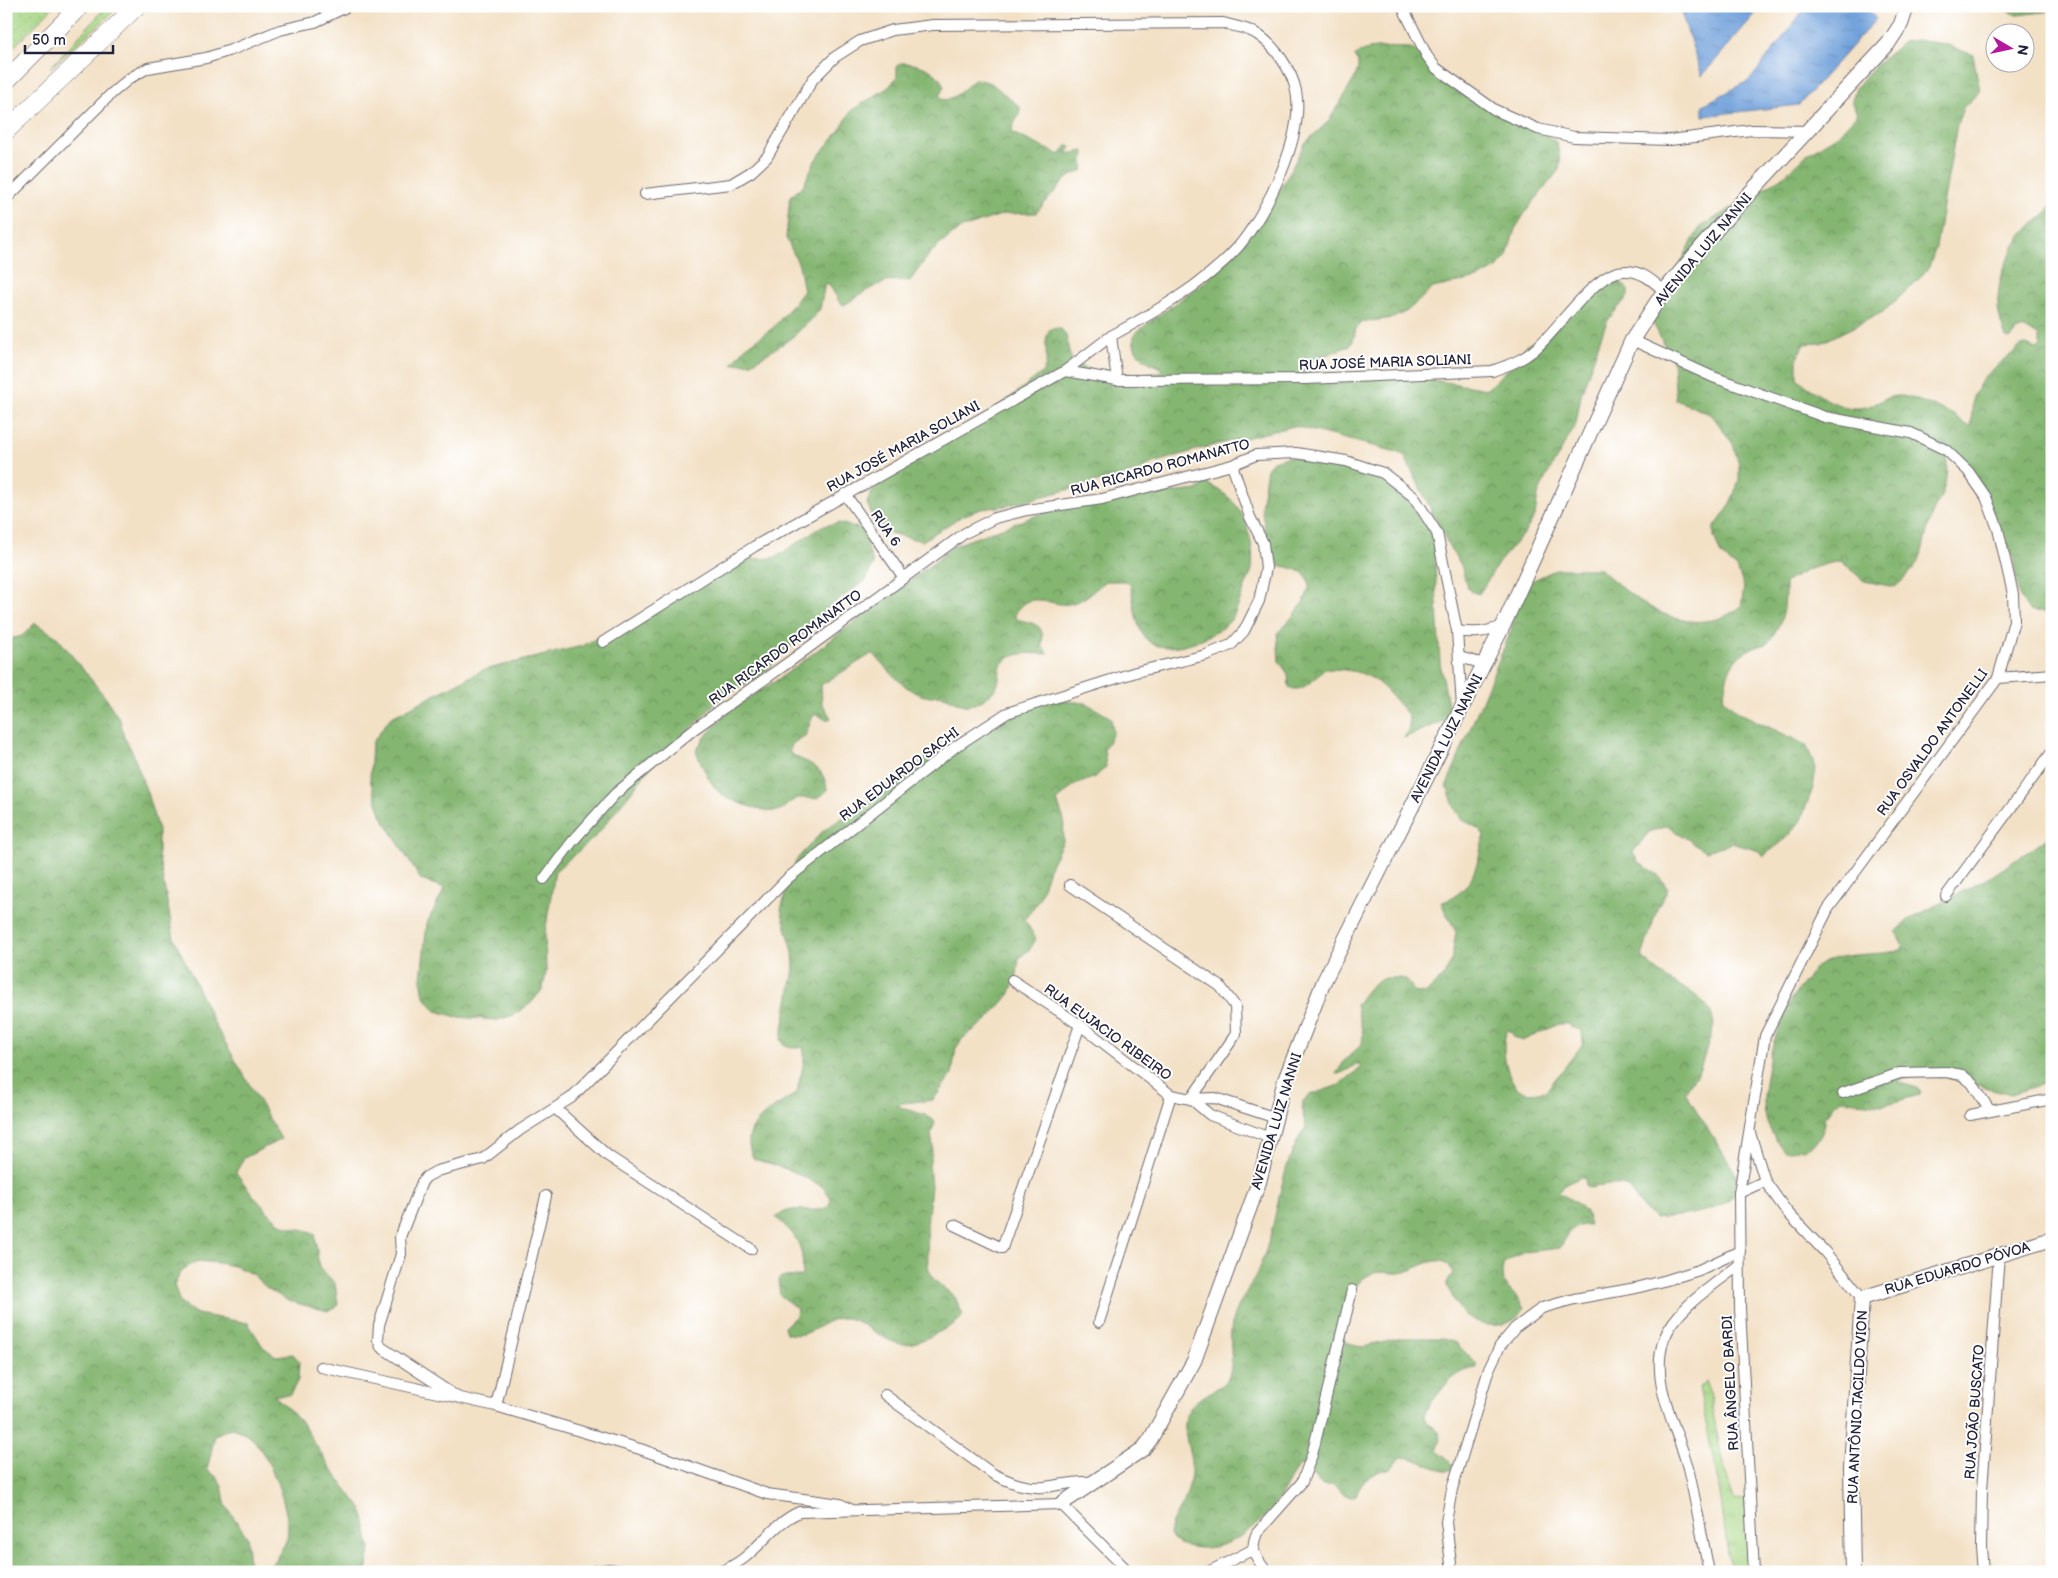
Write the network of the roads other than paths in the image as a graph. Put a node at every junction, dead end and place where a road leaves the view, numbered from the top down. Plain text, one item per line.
1 (80, 6) edge
2 (137, 6) edge
3 (348, 6) edge
4 (1402, 6) edge
5 (1907, 6) edge
6 (6, 81) edge
7 (6, 131) edge
8 (1808, 131) junction
9 (646, 194) dead end
10 (6, 199) edge
11 (1664, 291) junction
12 (1111, 336) junction
13 (1632, 340) junction
14 (1064, 371) junction
15 (1118, 380) junction
16 (1232, 465) junction
17 (845, 494) junction
18 (904, 578) junction
19 (1503, 626) junction
20 (1457, 631) junction
21 (603, 642) dead end
22 (1459, 657) junction
23 (1484, 664) junction
24 (2052, 674) edge
25 (1998, 678) junction
26 (1462, 708) junction
27 (2052, 752) edge
28 (544, 879) dead end
29 (1070, 885) dead end
30 (1946, 896) dead end
31 (1012, 980) dead end
32 (1080, 1024) junction
33 (1843, 1093) dead end
34 (1171, 1095) junction
35 (1191, 1099) junction
36 (2052, 1099) edge
37 (556, 1109) junction
38 (1990, 1111) junction
39 (1970, 1115) dead end
40 (1276, 1118) junction
41 (1750, 1130) junction
42 (1270, 1138) junction
43 (1765, 1181) junction
44 (1739, 1193) junction
45 (546, 1196) dead end
46 (954, 1224) dead end
47 (2052, 1239) edge
48 (752, 1249) dead end
49 (1740, 1251) junction
50 (1999, 1255) junction
51 (1739, 1266) junction
52 (1352, 1290) dead end
53 (1862, 1298) junction
54 (1099, 1322) dead end
55 (321, 1367) dead end
56 (884, 1396) dead end
57 (457, 1398) junction
58 (496, 1406) junction
59 (1096, 1482) junction
60 (1061, 1504) junction
61 (850, 1509) junction
62 (1252, 1550) junction
63 (588, 1572) edge
64 (628, 1572) edge
65 (719, 1572) edge
66 (1128, 1572) edge
67 (1208, 1572) edge
68 (1267, 1572) edge
69 (1452, 1572) edge
70 (1709, 1572) edge
71 (1754, 1572) edge
72 (1853, 1572) edge
73 (1984, 1572) edge

1 - 6 highway
2 - 7 highway
3 - 10 street
4 - 8 street
5 - 8 street, AVENIDA LUIZ NANNI
8 - 11 street, AVENIDA LUIZ NANNI
9 - 12 street, RUA JOSÉ MARIA SOLIANI
11 - 13 street, AVENIDA LUIZ NANNI
11 - 15 street, RUA JOSÉ MARIA SOLIANI
12 - 14 street, RUA JOSÉ MARIA SOLIANI
12 - 15 street
13 - 19 street, AVENIDA LUIZ NANNI
13 - 25 street, RUA OSVALDO ANTONELLI
14 - 15 street, RUA JOSÉ MARIA SOLIANI
14 - 17 street, RUA JOSÉ MARIA SOLIANI
16 - 18 street, RUA RICARDO ROMANATTO
16 - 20 street, RUA RICARDO ROMANATTO
16 - 37 street, RUA EDUARDO SACHI
17 - 18 street, RUA 6
17 - 21 street, RUA JOSÉ MARIA SOLIANI
18 - 28 street, RUA RICARDO ROMANATTO
19 - 20 street
19 - 23 street, AVENIDA LUIZ NANNI
20 - 22 street, RUA RICARDO ROMANATTO
22 - 23 street
22 - 26 street, RUA RICARDO ROMANATTO
23 - 26 street, AVENIDA LUIZ NANNI
24 - 25 street
25 - 41 street, RUA OSVALDO ANTONELLI
26 - 40 street, AVENIDA LUIZ NANNI
27 - 30 street
29 - 35 street
31 - 32 street, RUA EUJACIO RIBEIRO
32 - 34 street, RUA EUJACIO RIBEIRO
32 - 46 street
33 - 38 street
34 - 35 street, RUA EUJACIO RIBEIRO
34 - 54 street
35 - 40 street, RUA EUJACIO RIBEIRO
35 - 42 street, RUA EUJACIO RIBEIRO
36 - 38 street
37 - 48 street
37 - 57 street, RUA EDUARDO SACHI
38 - 39 street
40 - 42 street, AVENIDA LUIZ NANNI
41 - 43 street, RUA ANTÔNIO TACILDO VION
41 - 44 street, RUA ÂNGELO BARDI
42 - 59 street, AVENIDA LUIZ NANNI
43 - 44 street
43 - 53 street, RUA ANTÔNIO TACILDO VION
44 - 49 street, RUA ÂNGELO BARDI
45 - 58 street
47 - 50 street, RUA EDUARDO PÓVOA
49 - 51 street, RUA ÂNGELO BARDI
49 - 69 street
50 - 53 street, RUA EDUARDO PÓVOA
50 - 73 street, RUA JOÃO BUSCATO
51 - 70 street
51 - 71 street, RUA ÂNGELO BARDI
52 - 62 street
53 - 72 street, RUA ANTÔNIO TACILDO VION
55 - 57 street
56 - 59 street
57 - 58 street
58 - 61 street
59 - 60 street, AVENIDA LUIZ NANNI
60 - 61 street
60 - 66 street
61 - 65 street
62 - 67 street
62 - 68 street
63 - 64 street

